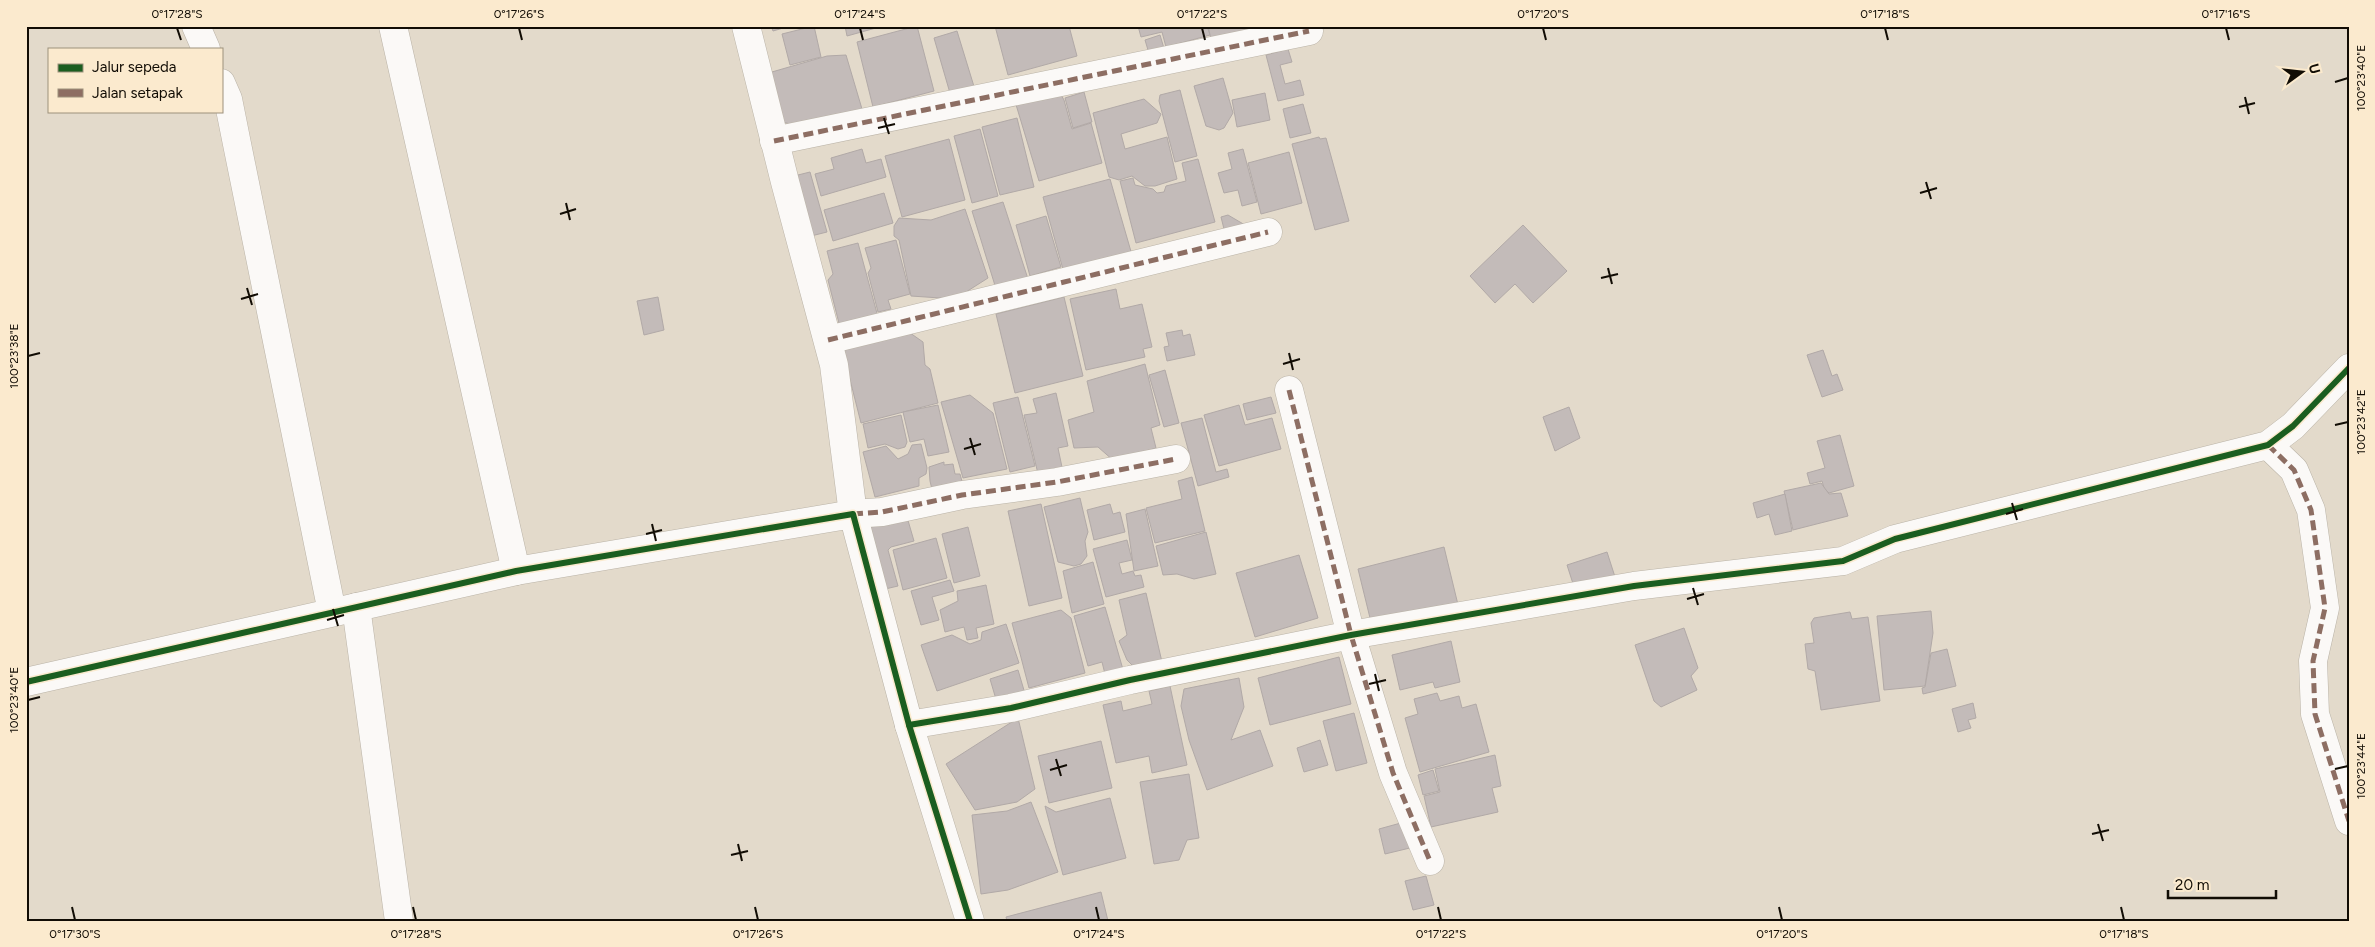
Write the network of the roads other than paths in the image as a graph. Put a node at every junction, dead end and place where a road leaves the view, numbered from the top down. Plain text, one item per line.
1 (196, 26) edge
2 (393, 26) edge
3 (746, 26) edge
4 (1309, 31) dead end
5 (206, 48) edge
6 (222, 86) edge
7 (774, 141) junction
8 (1268, 232) dead end
9 (828, 340) junction
10 (2349, 368) edge
11 (1289, 390) dead end
12 (2268, 445) junction
13 (1176, 459) dead end
14 (854, 514) junction
15 (516, 570) junction
16 (344, 609) junction
17 (1351, 635) junction
18 (26, 682) edge
19 (909, 725) junction
20 (2349, 821) edge
21 (1430, 860) dead end
22 (399, 921) edge
23 (970, 921) edge

1 - 5 street
2 - 15 street
3 - 7 street
4 - 7 street
6 - 16 street
7 - 9 street
8 - 9 street
9 - 14 street
10 - 12 street
11 - 17 street
12 - 17 street
12 - 20 street
13 - 14 street
14 - 15 street
14 - 19 street
15 - 16 street
16 - 18 street
16 - 22 street
17 - 19 street
17 - 21 street
19 - 23 street

